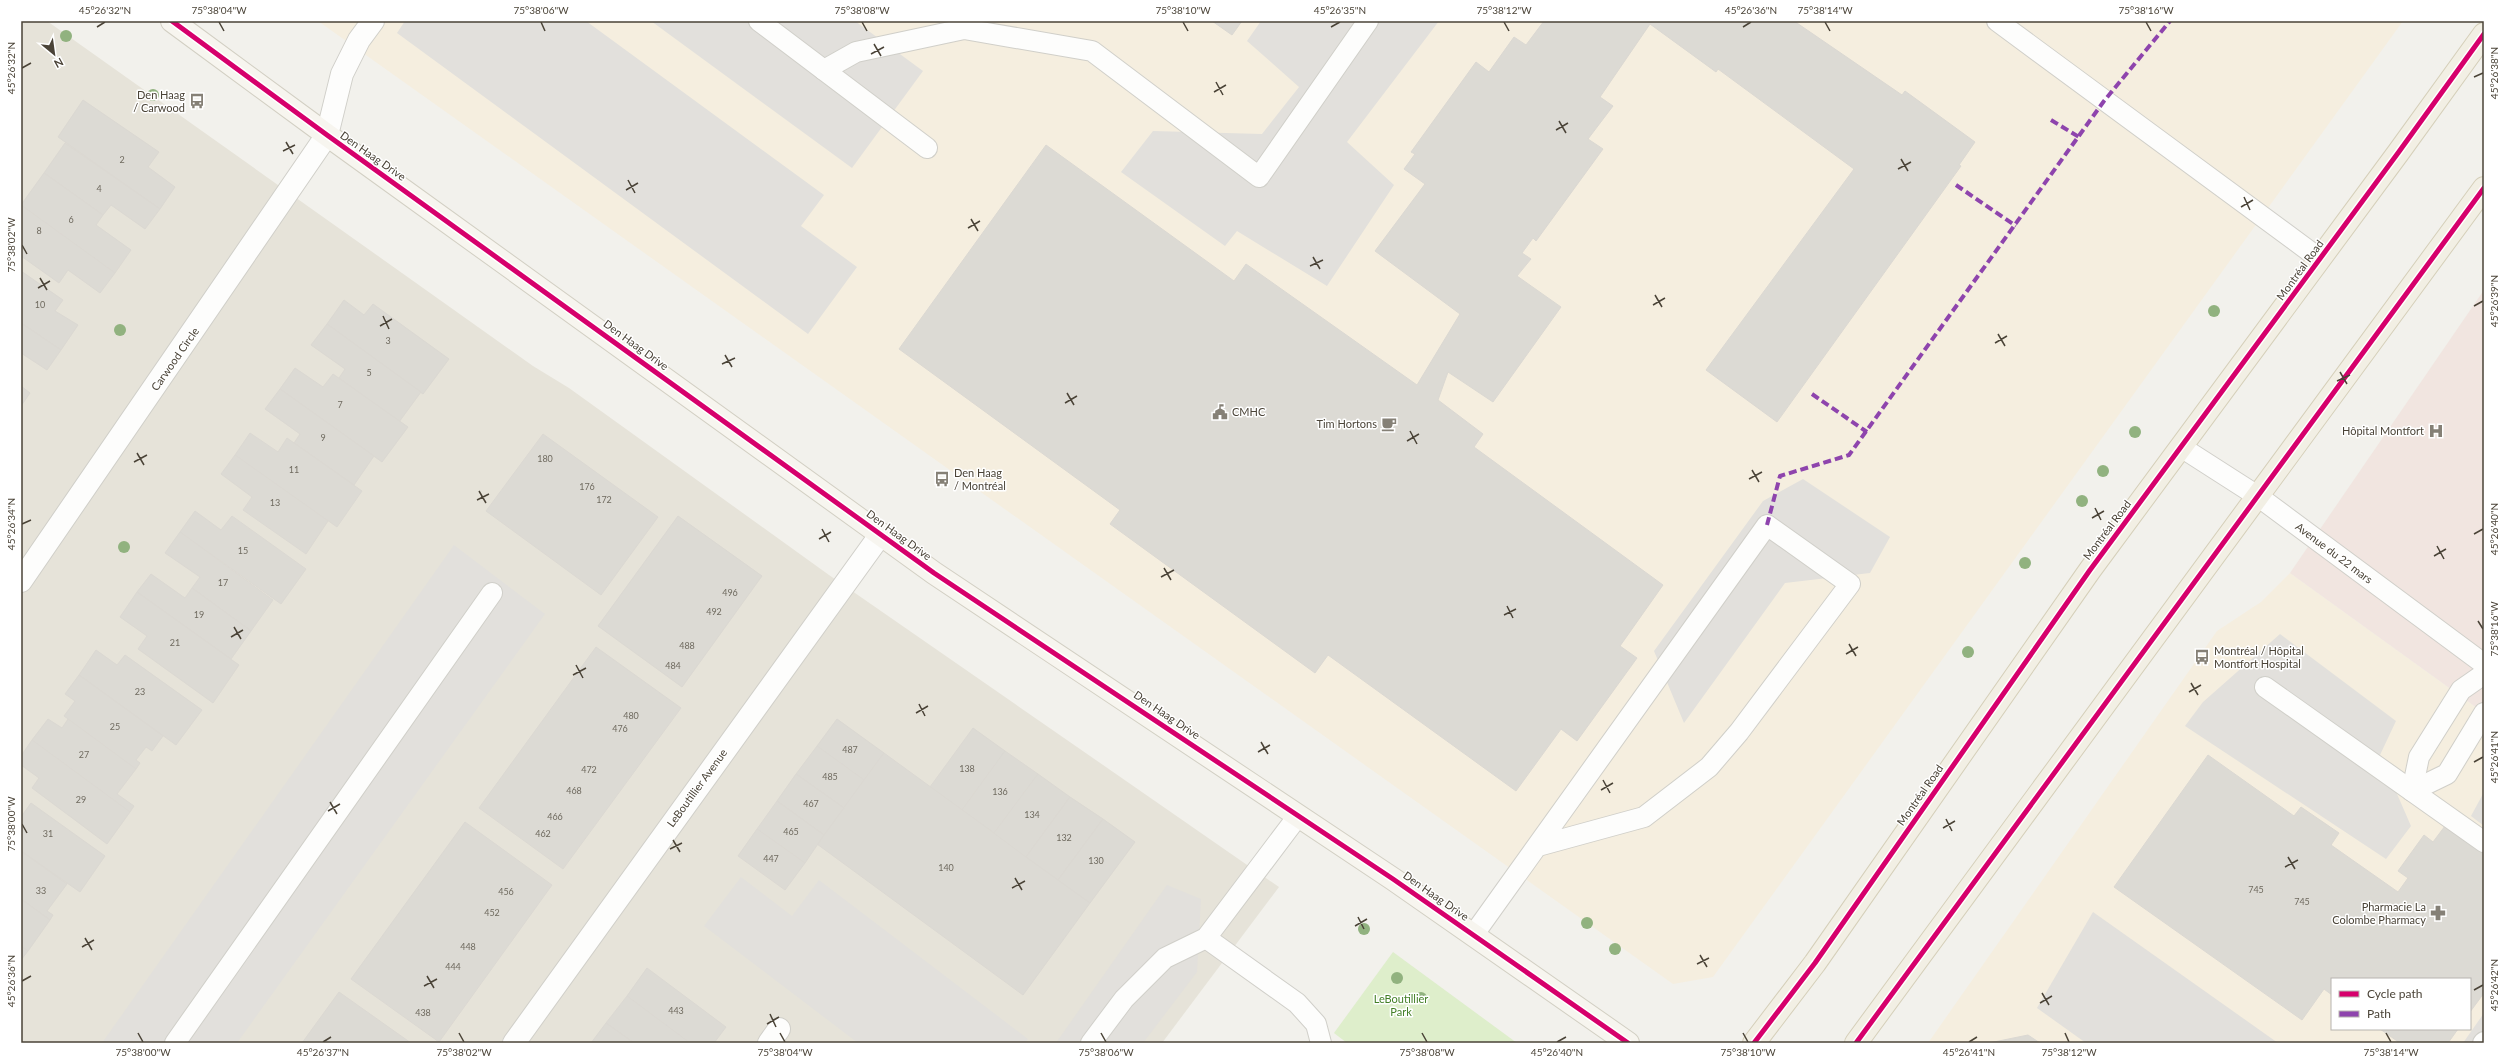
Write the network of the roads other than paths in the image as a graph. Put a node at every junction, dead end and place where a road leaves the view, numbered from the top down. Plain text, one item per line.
1 (172, 21) edge
2 (373, 21) edge
3 (759, 21) edge
4 (1368, 21) edge
5 (1998, 21) edge
6 (2484, 26) edge
7 (2479, 41) edge
8 (824, 70) junction
9 (327, 135) junction
10 (927, 148) dead end
11 (2484, 188) edge
12 (2320, 259) junction
13 (2181, 447) junction
14 (2259, 497) junction
15 (881, 534) junction
16 (21, 581) edge
17 (492, 593) dead end
18 (2484, 664) edge
19 (2484, 674) edge
20 (2265, 687) dead end
21 (2484, 713) edge
22 (2412, 791) junction
23 (1298, 816) junction
24 (2484, 842) edge
25 (1538, 846) junction
26 (1474, 934) junction
27 (1206, 938) junction
28 (175, 1043) edge
29 (514, 1043) edge
30 (1091, 1043) edge
31 (1321, 1043) edge
32 (1628, 1043) edge
33 (1754, 1043) edge
34 (1856, 1043) edge

1 - 9 street, Den Haag Drive
2 - 9 street
3 - 8 lane
4 - 8 lane
5 - 12 lane
6 - 7 main road, Montréal Road
7 - 12 main road, Montréal Road
8 - 10 lane
9 - 15 street, Den Haag Drive
9 - 16 street, Carwood Circle
11 - 14 main road
12 - 13 main road, Montréal Road
13 - 14 lane, Avenue du 22 mars
13 - 33 main road, Montréal Road
14 - 18 lane, Avenue du 22 mars
14 - 34 main road
15 - 23 street, Den Haag Drive
15 - 29 street, LeBoutillier Avenue
17 - 28 lane
19 - 22 lane
20 - 22 lane
21 - 22 lane
22 - 24 lane
23 - 26 street, Den Haag Drive
23 - 27 lane
25 - 25 lane
25 - 26 lane
26 - 32 street, Den Haag Drive
27 - 30 lane
27 - 31 lane

